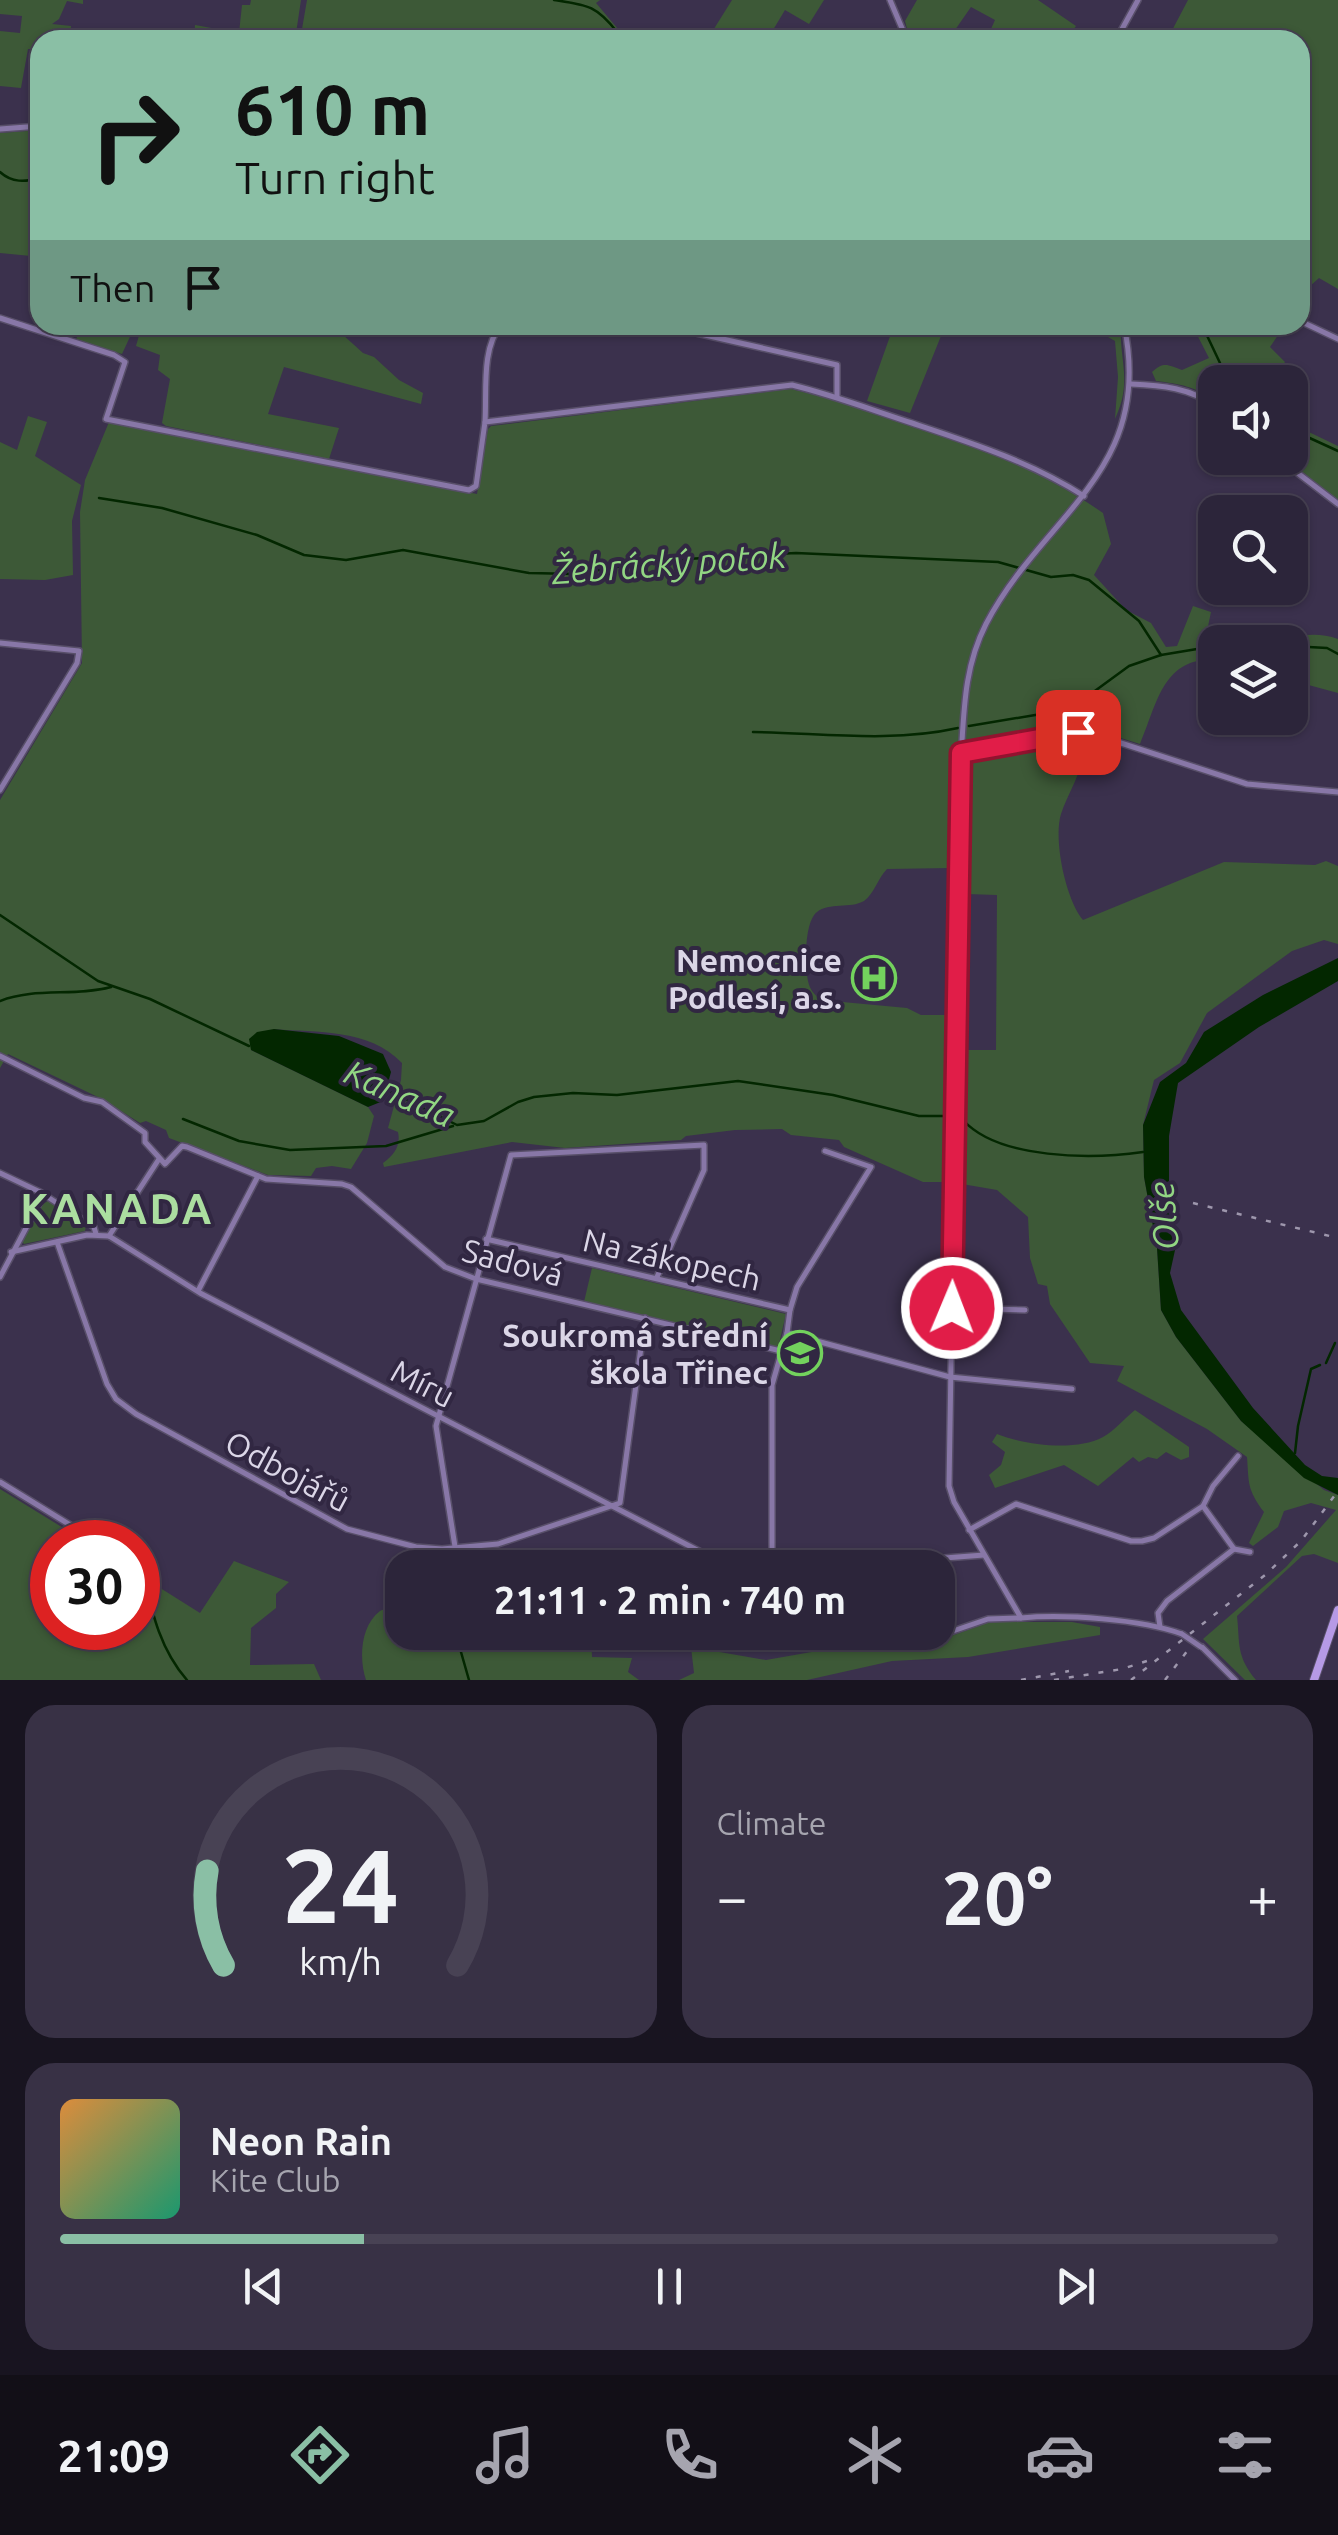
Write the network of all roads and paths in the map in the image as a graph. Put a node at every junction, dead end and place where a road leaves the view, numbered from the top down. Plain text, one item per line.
1 (890, 0) edge
2 (1138, 0) edge
3 (903, 30) edge
4 (1122, 30) edge
5 (30, 127) edge
6 (0, 129) edge
7 (0, 318) edge
8 (1310, 326) edge
9 (30, 328) edge
10 (52, 335) edge
11 (496, 335) edge
12 (704, 335) edge
13 (1125, 335) edge
14 (1338, 339) edge
15 (1132, 384) junction
16 (1198, 395) edge
17 (837, 397) junction
18 (485, 422) junction
19 (1300, 475) edge
20 (1084, 496) junction
21 (1338, 504) edge
22 (0, 642) edge
23 (961, 756) junction
24 (0, 790) edge
25 (1338, 792) edge
26 (0, 1056) edge
27 (824, 1151) dead end
28 (159, 1160) junction
29 (0, 1173) edge
30 (258, 1176) junction
31 (44, 1195) junction
32 (96, 1234) junction
33 (109, 1236) junction
34 (486, 1239) junction
35 (57, 1242) junction
36 (12, 1252) junction
37 (0, 1277) edge
38 (476, 1278) junction
39 (657, 1278) junction
40 (198, 1291) junction
41 (952, 1308) junction
42 (790, 1310) junction
43 (1026, 1310) dead end
44 (644, 1318) junction
45 (787, 1333) junction
46 (781, 1352) junction
47 (950, 1377) junction
48 (1072, 1389) dead end
49 (439, 1416) junction
50 (1238, 1456) dead end
51 (0, 1482) edge
52 (1202, 1506) junction
53 (613, 1507) junction
54 (62, 1520) edge
55 (969, 1530) junction
56 (458, 1548) junction
57 (697, 1550) edge
58 (772, 1550) edge
59 (1231, 1551) junction
60 (1250, 1552) dead end
61 (984, 1555) junction
62 (955, 1557) edge
63 (1338, 1610) edge
64 (1021, 1618) junction
65 (1160, 1627) junction
66 (955, 1630) edge
67 (1235, 1680) edge
68 (1314, 1680) edge

1 - 3 street
2 - 4 street
5 - 6 street
7 - 9 street
8 - 14 street
10 - 18 street
11 - 18 street
12 - 17 street
13 - 15 street
15 - 16 street
15 - 20 street
17 - 18 street
17 - 20 street
19 - 21 street
20 - 23 street
22 - 24 street
23 - 25 street
23 - 41 street
26 - 28 street
27 - 42 street
28 - 30 street, Sadová
28 - 33 street
29 - 31 street
30 - 38 street, Sadová
30 - 40 street
31 - 32 street
31 - 36 street
32 - 33 street, Míru
32 - 35 street
33 - 40 street, Míru
34 - 38 street
34 - 39 street, Na zákopech
34 - 39 street
35 - 36 street
35 - 56 street, Odbojářů
36 - 37 street
38 - 44 street, Sadová
38 - 49 street
39 - 42 street, Na zákopech
40 - 49 street, Míru
41 - 43 street
41 - 47 street
42 - 45 street
44 - 46 street, Sadová
44 - 53 street
45 - 46 street
45 - 47 street
46 - 58 street
47 - 48 street
47 - 55 street
49 - 53 street, Míru
49 - 56 street
50 - 52 street
51 - 54 street
52 - 55 street
52 - 59 street
53 - 56 street, Odbojářů
53 - 57 street, Míru
55 - 61 street
59 - 60 street
59 - 65 street
61 - 62 street
61 - 64 street
63 - 68 street
64 - 65 street
64 - 66 street
65 - 67 street, bridge

